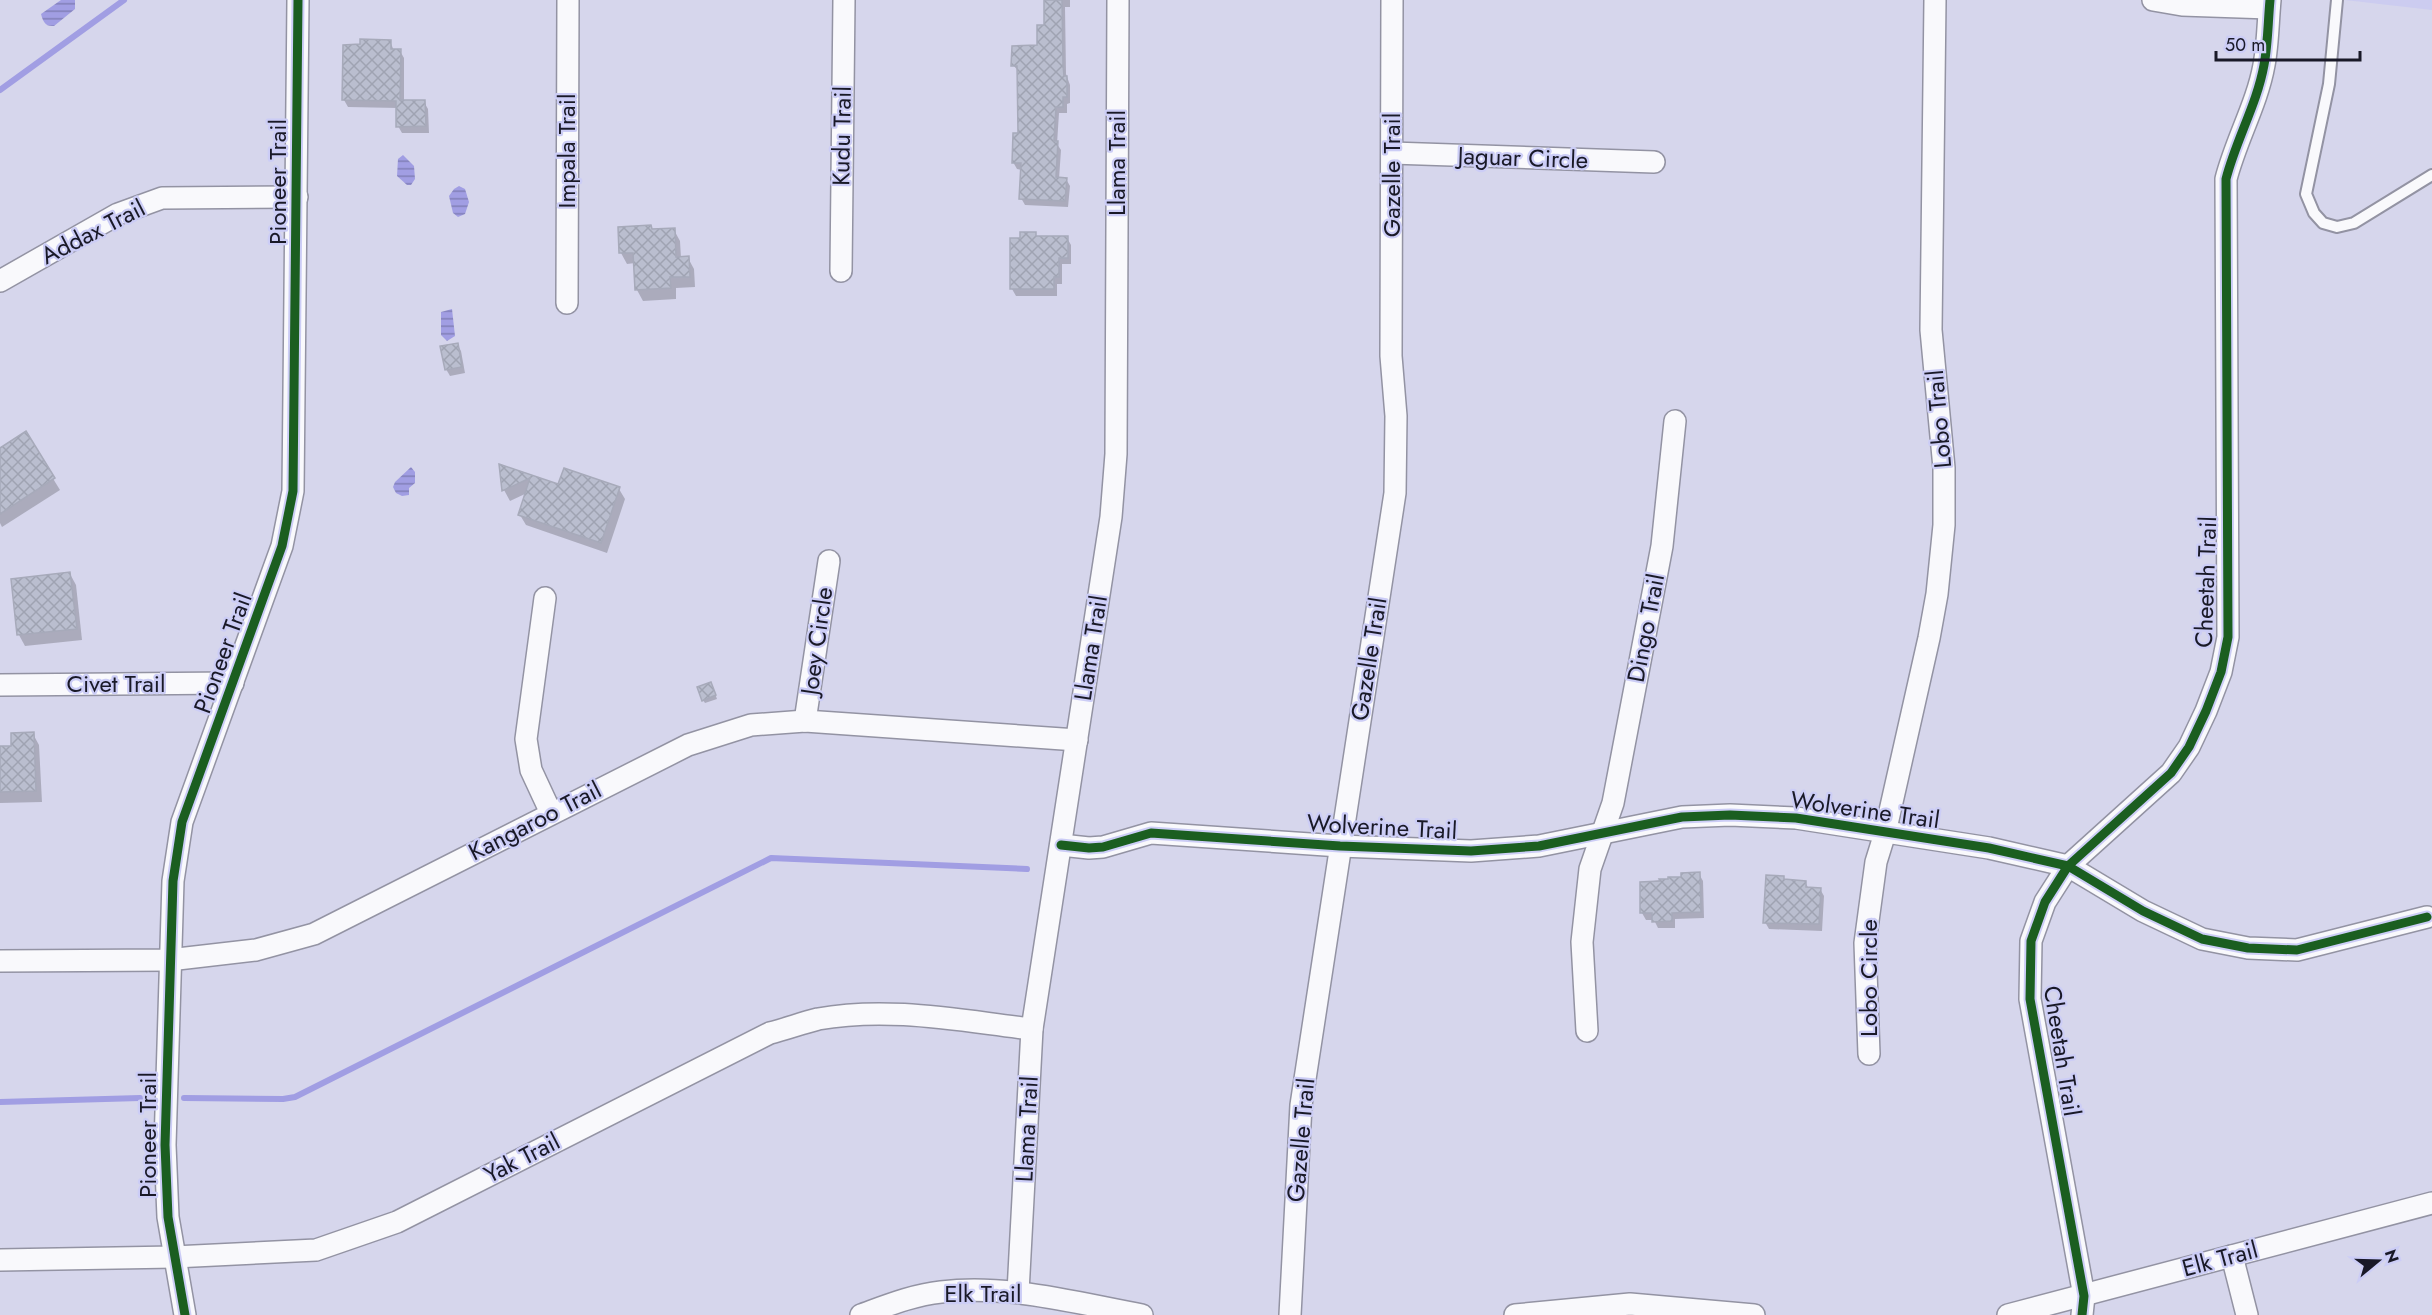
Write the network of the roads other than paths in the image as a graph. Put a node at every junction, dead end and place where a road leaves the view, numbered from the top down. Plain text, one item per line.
1 (301, 0) edge
2 (568, 0) edge
3 (844, 0) edge
4 (1118, 0) edge
5 (1392, 0) edge
6 (1935, 0) edge
7 (2153, 0) edge
8 (2337, 0) edge
9 (2269, 4) edge
10 (1392, 153) junction
11 (1654, 162) dead end
12 (2432, 175) edge
13 (297, 197) junction
14 (841, 271) dead end
15 (0, 281) edge
16 (567, 303) dead end
17 (1675, 421) dead end
18 (829, 561) dead end
19 (545, 598) dead end
20 (233, 683) junction
21 (0, 685) edge
22 (805, 721) junction
23 (1077, 740) junction
24 (551, 813) junction
25 (1604, 831) junction
26 (1885, 832) junction
27 (1061, 845) junction
28 (1340, 846) junction
29 (2068, 866) junction
30 (2427, 917) dead end
31 (169, 960) junction
32 (0, 961) edge
33 (1032, 1029) junction
34 (1587, 1031) dead end
35 (1869, 1054) dead end
36 (2432, 1203) edge
37 (2232, 1256) junction
38 (174, 1257) junction
39 (0, 1260) edge
40 (1018, 1292) junction
41 (2083, 1306) edge
42 (184, 1315) edge
43 (861, 1315) edge
44 (1142, 1315) edge
45 (1290, 1315) edge
46 (1515, 1315) edge
47 (1754, 1315) edge
48 (2008, 1315) edge
49 (2247, 1315) edge

1 - 13 street, Pioneer Trail
2 - 16 street, Impala Trail
3 - 14 street, Kudu Trail
4 - 23 street, Llama Trail
5 - 10 street, Gazelle Trail
6 - 26 street, Lobo Trail
7 - 9 street
8 - 12 lane
9 - 29 street, Cheetah Trail
10 - 11 street, Jaguar Circle
10 - 28 street, Gazelle Trail
13 - 15 street, Addax Trail
13 - 20 street, Pioneer Trail
17 - 25 street, Dingo Trail
18 - 22 street, Joey Circle
19 - 24 street
20 - 21 street, Civet Trail
20 - 31 street, Pioneer Trail
22 - 23 street, Kangaroo Trail
22 - 24 street, Kangaroo Trail
23 - 27 street, Llama Trail
24 - 31 street, Kangaroo Trail
25 - 26 street, Wolverine Trail
25 - 28 street, Wolverine Trail
25 - 34 street, Dingo Trail
26 - 29 street, Wolverine Trail
26 - 35 street, Lobo Circle
27 - 28 street, Wolverine Trail
27 - 33 street, Llama Trail
28 - 45 street, Gazelle Trail
29 - 30 street, Wolverine Trail
29 - 41 street, Cheetah Trail
31 - 32 street, Kangaroo Trail
31 - 38 street, Pioneer Trail
33 - 38 street, Yak Trail
33 - 40 street, Llama Trail
36 - 37 street, Elk Trail
37 - 41 street, Elk Trail
37 - 49 street
38 - 39 street, Yak Trail
38 - 42 street, Pioneer Trail
40 - 43 street, Elk Trail
40 - 44 street, Elk Trail
41 - 48 street, Elk Trail
46 - 47 street

